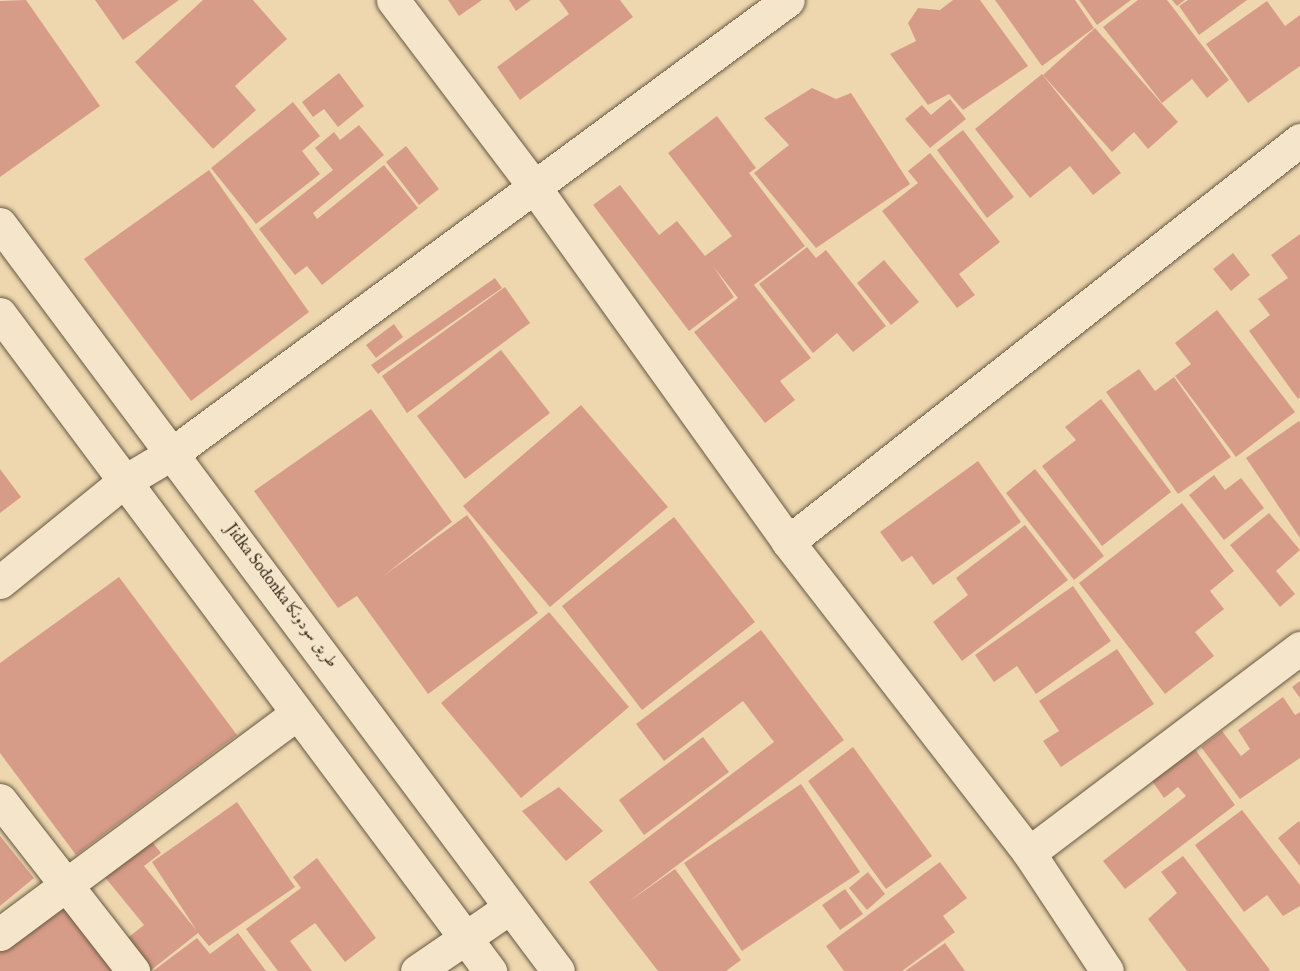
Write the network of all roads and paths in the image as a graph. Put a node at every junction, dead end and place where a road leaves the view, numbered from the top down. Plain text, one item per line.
1 (393, 0) edge
2 (788, 0) edge
3 (1300, 140) edge
4 (535, 188) junction
5 (0, 224) edge
6 (0, 314) edge
7 (174, 452) junction
8 (122, 483) junction
9 (788, 542) junction
10 (0, 582) edge
11 (1300, 648) edge
12 (296, 714) junction
13 (0, 800) edge
14 (1029, 853) junction
15 (67, 887) junction
16 (509, 908) junction
17 (0, 934) edge
18 (464, 936) junction
19 (133, 971) edge
20 (417, 971) edge
21 (490, 971) edge
22 (558, 971) edge
23 (1107, 971) edge

1 - 4 street
2 - 4 street
3 - 9 street
4 - 7 street
4 - 9 street
5 - 7 street, Jidka Sodonka طريق سودونكا
6 - 8 street
7 - 8 street
7 - 16 street, Jidka Sodonka طريق سودونكا
8 - 10 street
8 - 12 street
9 - 14 street
11 - 14 street
12 - 15 street
12 - 18 street
13 - 15 street
14 - 23 street
15 - 17 street
15 - 19 street
16 - 18 street
16 - 22 street, Jidka Sodonka طريق سودونكا
18 - 20 street
18 - 21 street

